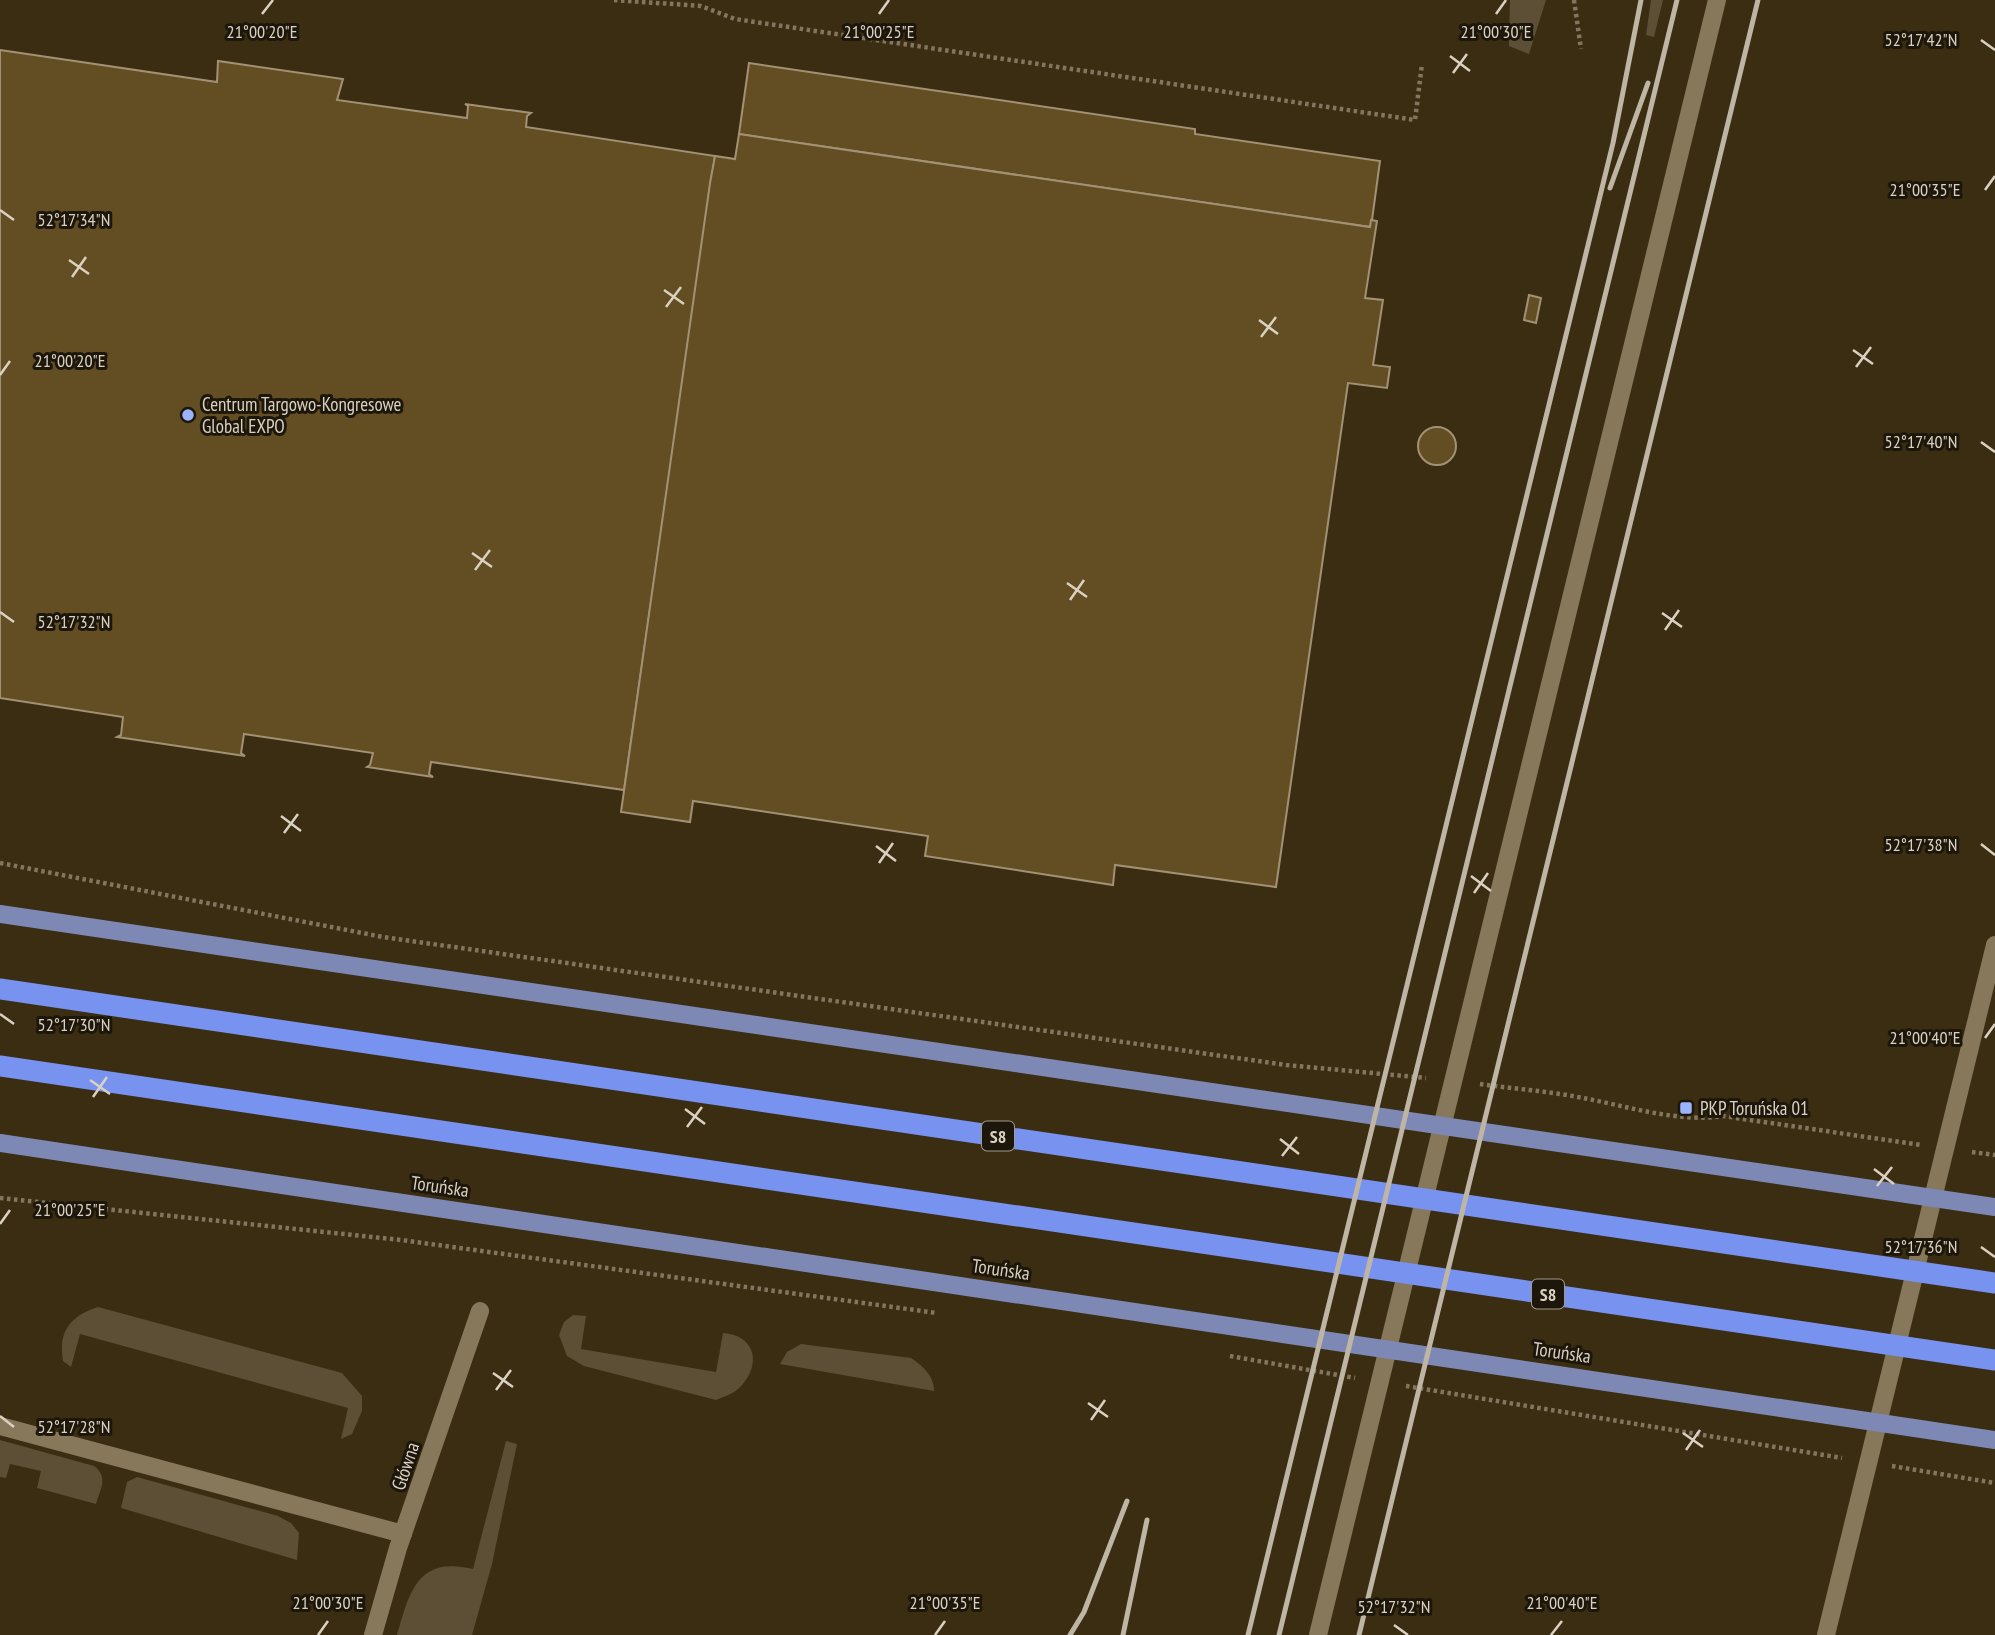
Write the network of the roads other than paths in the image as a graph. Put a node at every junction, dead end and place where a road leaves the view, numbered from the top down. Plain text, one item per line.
1 (1717, 0) edge
2 (0, 914) edge
3 (1995, 945) edge
4 (0, 989) edge
5 (0, 1066) edge
6 (0, 1143) edge
7 (1995, 1207) edge
8 (1995, 1283) edge
9 (480, 1311) dead end
10 (1995, 1360) edge
11 (0, 1426) edge
12 (1995, 1440) edge
13 (403, 1534) junction
14 (373, 1635) edge
15 (1318, 1635) edge
16 (1826, 1635) edge

1 - 15 lane
2 - 7 main road
3 - 16 lane
4 - 8 highway, S8
5 - 10 highway, S8
6 - 12 main road, Toruńska
9 - 13 lane, Główna
11 - 13 lane
13 - 14 lane, Główna

